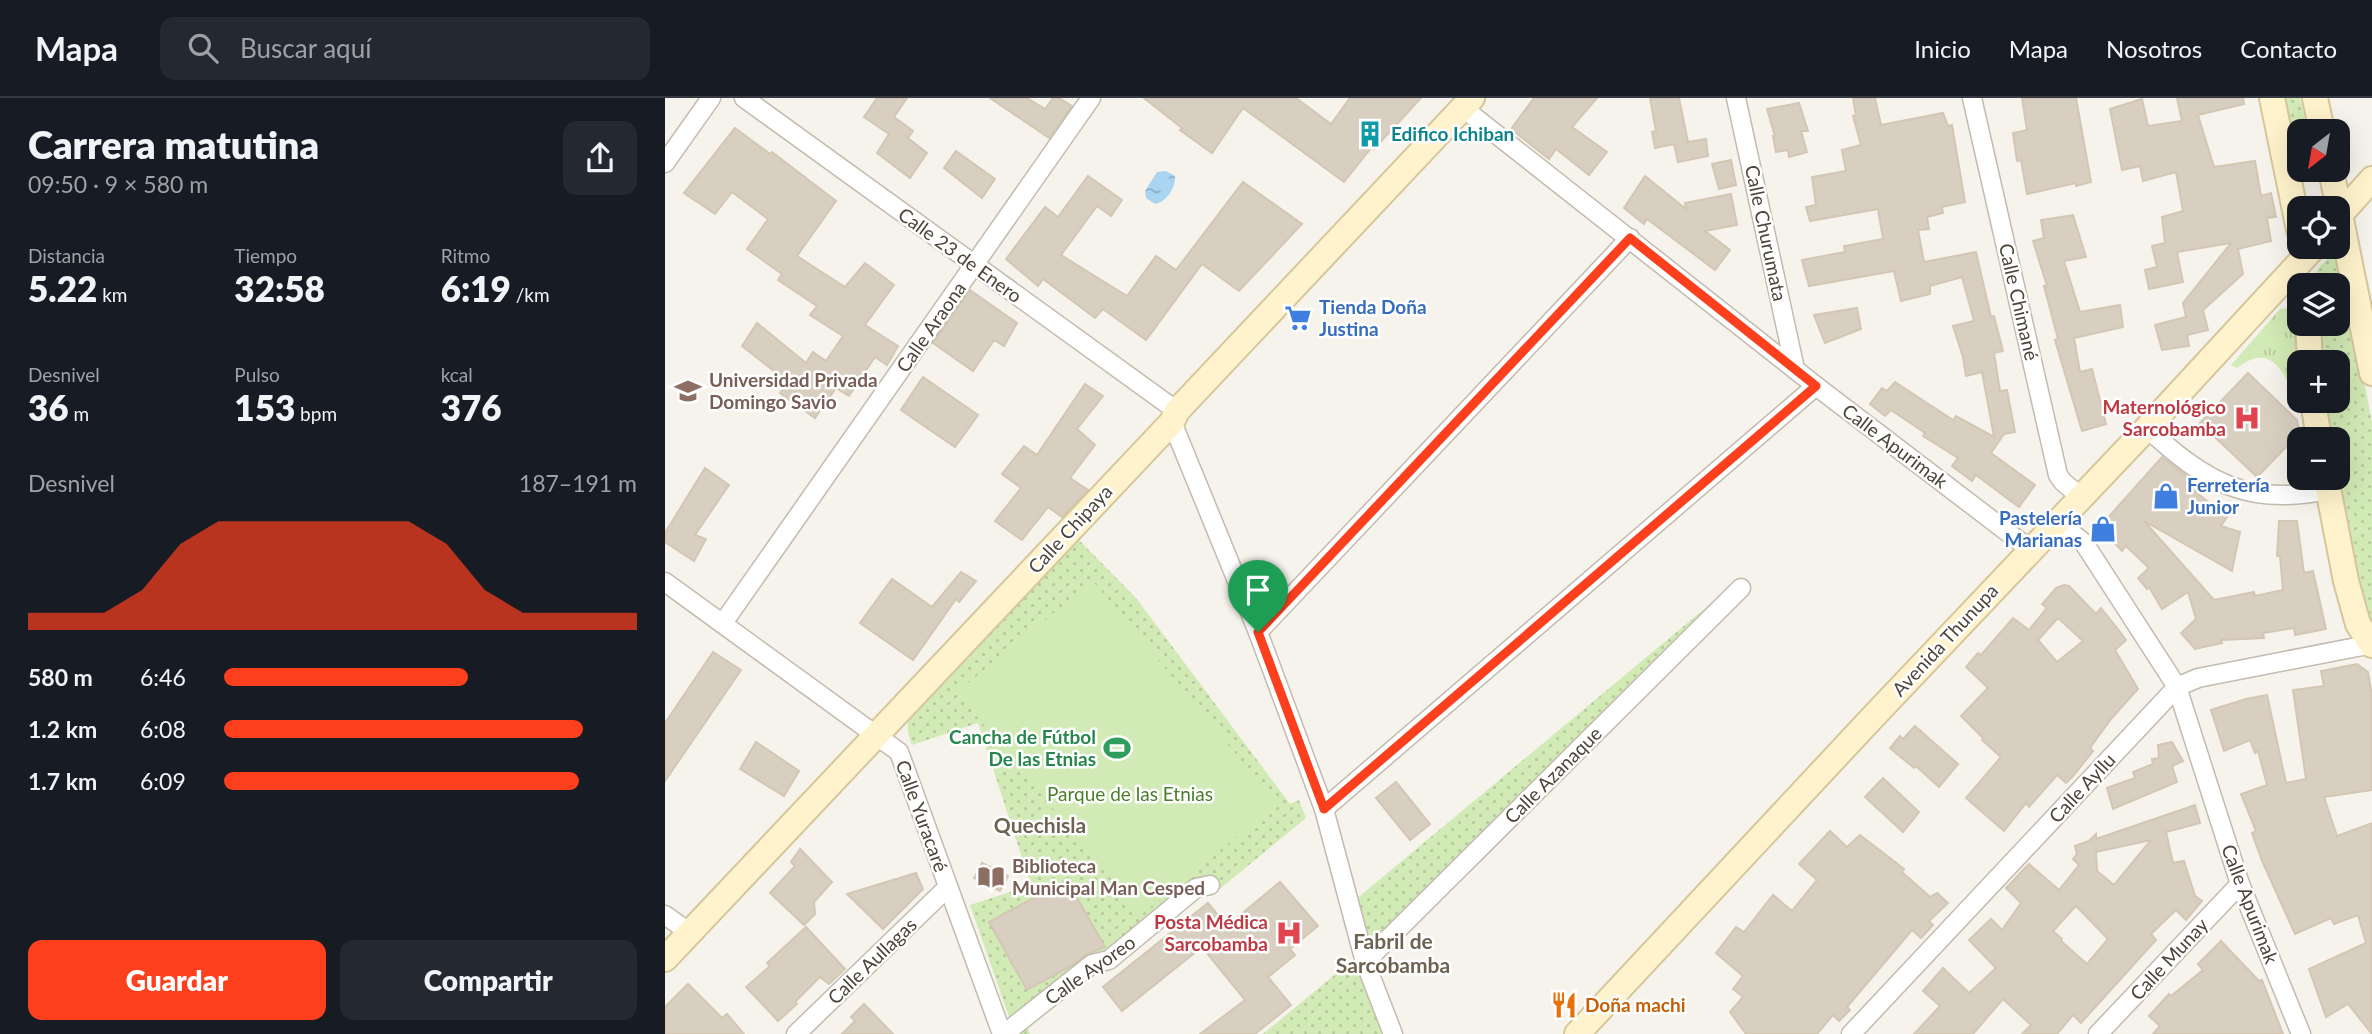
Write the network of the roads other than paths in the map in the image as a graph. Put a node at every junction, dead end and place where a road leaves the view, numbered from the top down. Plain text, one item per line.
1 (711, 98) edge
2 (744, 98) edge
3 (1091, 98) edge
4 (1736, 98) edge
5 (1972, 98) edge
6 (2272, 98) edge
7 (2315, 98) edge
8 (1468, 103) edge
9 (2319, 119) edge
10 (665, 163) edge
11 (2372, 179) edge
12 (2292, 196) edge
13 (2350, 204) edge
14 (1630, 238) junction
15 (2299, 259) edge
16 (2348, 259) edge
17 (974, 266) junction
18 (1795, 369) junction
19 (2372, 373) edge
20 (1816, 386) junction
21 (1174, 416) junction
22 (2147, 428) junction
23 (2314, 490) edge
24 (2328, 490) edge
25 (2081, 498) junction
26 (2058, 522) junction
27 (2031, 550) junction
28 (665, 582) edge
29 (1741, 588) dead end
30 (723, 624) junction
31 (1258, 632) junction
32 (2372, 644) edge
33 (2177, 687) junction
34 (875, 735) junction
35 (1324, 809) junction
36 (2240, 884) junction
37 (1210, 885) dead end
38 (948, 887) junction
39 (665, 915) edge
40 (690, 933) junction
41 (665, 959) edge
42 (1365, 962) junction
43 (796, 1034) edge
44 (1003, 1034) edge
45 (1393, 1034) edge
46 (1577, 1034) edge
47 (1851, 1034) edge
48 (2098, 1034) edge
49 (2301, 1034) edge

1 - 10 street
2 - 17 street, Calle 23 de Enero
3 - 17 street, Calle Araona
4 - 18 street, Calle Churumata
5 - 25 street, Calle Chimané
6 - 12 street
7 - 9 street
8 - 14 street, Calle Apurimak
8 - 21 street, Calle Chipaya
11 - 13 street
14 - 18 street, Calle Apurimak
14 - 31 street
15 - 22 street, Avenida Thunupa
16 - 19 street
17 - 21 street, Calle 23 de Enero
17 - 30 street, Calle Araona
18 - 20 street, Calle Apurimak
20 - 27 street, Calle Apurimak
20 - 35 street
21 - 31 street
21 - 34 street, Calle Chipaya
22 - 23 street
22 - 25 street, Avenida Thunupa
24 - 32 street
25 - 26 street, Avenida Thunupa
26 - 27 street, Avenida Thunupa
26 - 33 street, Calle Apurimak
27 - 46 street, Avenida Thunupa
28 - 30 street, Calle Yuracaré
29 - 42 street, Calle Azanaque
30 - 34 street, Calle Yuracaré
31 - 35 street
32 - 33 street, Calle Ayllu
33 - 36 street, Calle Apurimak
33 - 47 street, Calle Ayllu
34 - 38 street, Calle Yuracaré
34 - 40 street, Calle Chipaya
35 - 42 street
36 - 48 street, Calle Munay
36 - 49 street, Calle Apurimak
37 - 44 street, Calle Ayoreo
38 - 43 street, Calle Aullagas
38 - 44 street, Calle Yuracaré
39 - 40 street
40 - 41 street, Calle Chipaya
42 - 45 street

